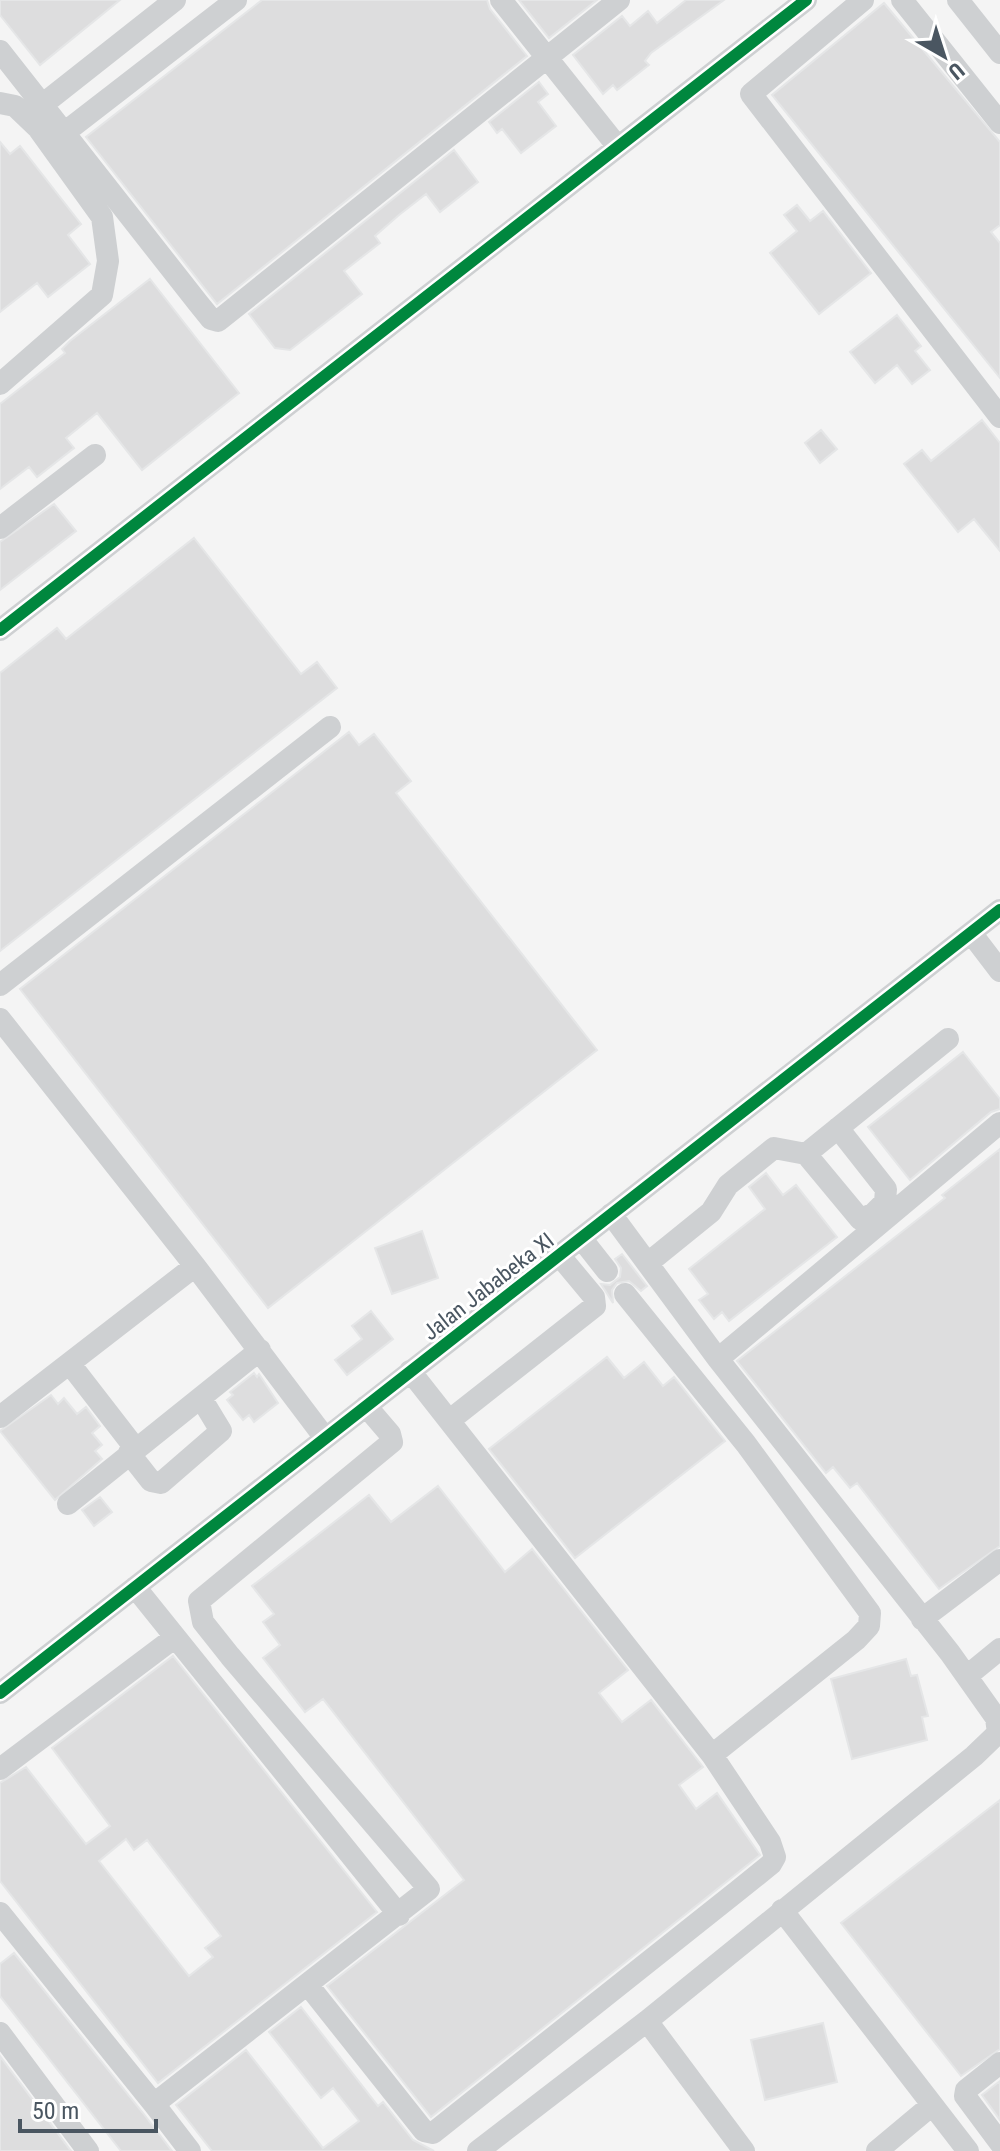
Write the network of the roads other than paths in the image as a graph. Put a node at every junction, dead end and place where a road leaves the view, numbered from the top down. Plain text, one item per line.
1 (175, 0) edge
2 (236, 0) edge
3 (501, 0) edge
4 (619, 0) edge
5 (806, 0) edge
6 (863, 0) edge
7 (902, 0) edge
8 (958, 0) edge
9 (0, 51) edge
10 (1000, 53) edge
11 (545, 57) junction
12 (0, 103) edge
13 (42, 105) junction
14 (1000, 123) edge
15 (64, 133) junction
16 (618, 147) junction
17 (0, 384) edge
18 (1000, 417) edge
19 (95, 455) dead end
20 (0, 528) edge
21 (0, 630) edge
22 (330, 727) dead end
23 (1000, 910) edge
24 (971, 933) junction
25 (1000, 971) edge
26 (0, 985) edge
27 (2, 1026) edge
28 (948, 1039) dead end
29 (1000, 1123) edge
30 (838, 1128) junction
31 (806, 1154) junction
32 (611, 1214) junction
33 (581, 1238) junction
34 (559, 1255) junction
35 (648, 1263) junction
36 (195, 1266) junction
37 (607, 1271) dead end
38 (625, 1294) dead end
39 (260, 1350) junction
40 (718, 1359) junction
41 (70, 1364) junction
42 (410, 1371) junction
43 (201, 1398) junction
44 (366, 1406) junction
45 (0, 1417) edge
46 (450, 1420) junction
47 (325, 1438) junction
48 (132, 1450) junction
49 (68, 1504) dead end
50 (1000, 1560) edge
51 (135, 1587) junction
52 (922, 1619) junction
53 (174, 1638) junction
54 (1000, 1649) edge
55 (967, 1676) junction
56 (0, 1693) edge
57 (712, 1755) junction
58 (0, 1769) edge
59 (782, 1910) junction
60 (0, 1913) edge
61 (399, 1915) junction
62 (308, 1985) junction
63 (647, 2021) junction
64 (0, 2033) edge
65 (1000, 2063) edge
66 (154, 2104) junction
67 (932, 2105) junction
68 (1000, 2143) edge
69 (88, 2151) edge
70 (190, 2151) edge
71 (478, 2151) edge
72 (744, 2151) edge
73 (877, 2151) edge
74 (968, 2151) edge

1 - 13 street
2 - 15 street
3 - 11 street
4 - 11 street
5 - 16 street
6 - 18 street
7 - 14 street
8 - 10 street
9 - 13 street
11 - 15 street
11 - 16 street
12 - 17 street
13 - 15 street
16 - 21 street
19 - 20 street
22 - 26 street
23 - 24 street, Jalan Jababeka XI
24 - 25 street
24 - 32 street, Jalan Jababeka XI
27 - 36 street
28 - 30 street
29 - 40 street
30 - 31 street
30 - 31 street
31 - 35 street
32 - 33 street, Jalan Jababeka XI
32 - 35 street
33 - 34 street, Jalan Jababeka XI
33 - 37 street
34 - 42 street, Jalan Jababeka XI
34 - 46 street
35 - 40 street
36 - 39 street
36 - 41 street
38 - 57 street
39 - 43 street
39 - 47 street
40 - 52 street
41 - 45 street
41 - 48 street
42 - 44 street, Jalan Jababeka XI
42 - 46 street
43 - 48 street
43 - 48 street
44 - 47 street, Jalan Jababeka XI
44 - 61 street
46 - 57 street
47 - 51 street, Jalan Jababeka XI
48 - 49 street
50 - 52 street
51 - 53 street
51 - 56 street, Jalan Jababeka XI
52 - 55 street
53 - 58 street
53 - 61 street
54 - 55 street
55 - 59 street
57 - 62 street
59 - 63 street
59 - 67 street
60 - 66 street
61 - 62 street
62 - 66 street
63 - 71 street
63 - 72 street
64 - 69 street
65 - 68 street
66 - 70 street
67 - 73 street
67 - 74 street

